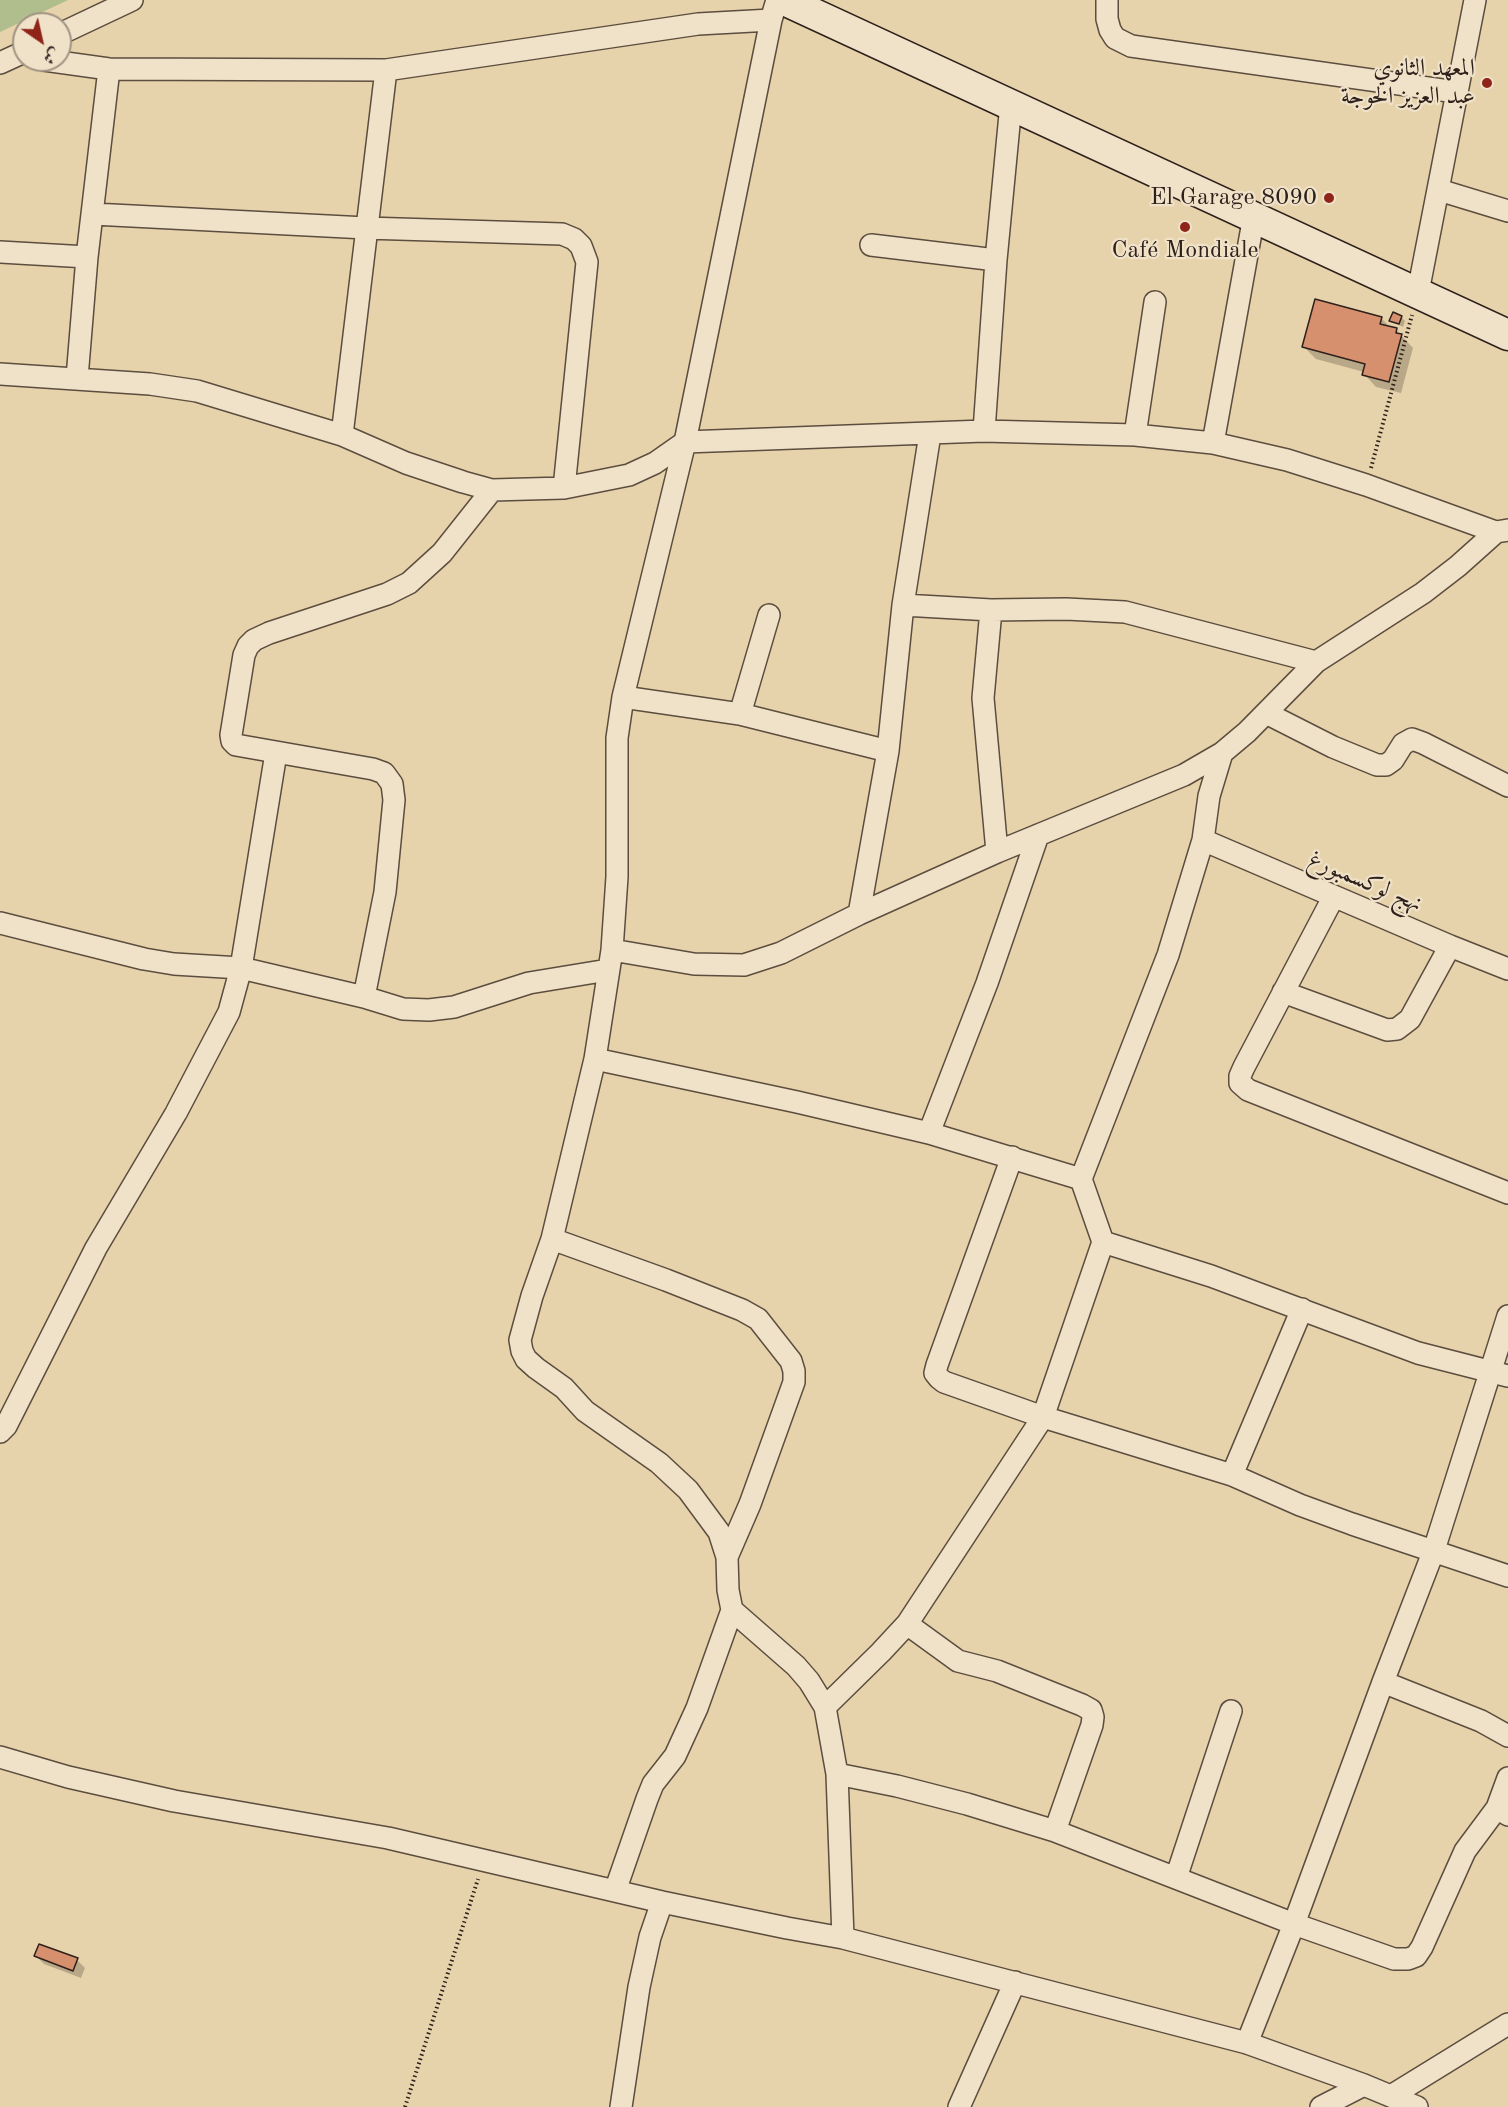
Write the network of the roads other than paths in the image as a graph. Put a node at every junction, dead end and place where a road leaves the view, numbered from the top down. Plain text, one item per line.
1 (132, 0) edge
2 (777, 0) edge
3 (1107, 0) edge
4 (1475, 0) edge
5 (777, 10) edge
6 (72, 28) edge
7 (72, 64) edge
8 (109, 69) junction
9 (386, 70) junction
10 (1456, 92) junction
11 (1011, 104) junction
12 (1439, 190) junction
13 (1508, 211) edge
14 (93, 214) junction
15 (1254, 216) junction
16 (366, 228) junction
17 (871, 245) dead end
18 (0, 252) edge
19 (87, 256) junction
20 (996, 260) junction
21 (1418, 292) junction
22 (1155, 302) dead end
23 (1508, 335) edge
24 (0, 374) edge
25 (76, 378) junction
26 (984, 431) junction
27 (930, 434) junction
28 (342, 435) junction
29 (1135, 435) junction
30 (685, 442) junction
31 (1213, 443) junction
32 (564, 488) junction
33 (492, 490) junction
34 (1502, 531) edge
35 (903, 605) junction
36 (991, 610) junction
37 (769, 615) dead end
38 (1316, 662) junction
39 (623, 697) junction
40 (1266, 713) junction
41 (740, 714) junction
42 (888, 752) junction
43 (276, 753) junction
44 (1222, 753) junction
45 (1508, 786) edge
46 (1038, 835) junction
47 (1203, 840) junction
48 (997, 852) junction
49 (1334, 896) junction
50 (859, 914) junction
51 (0, 923) edge
52 (1450, 946) junction
53 (610, 960) junction
54 (242, 968) junction
55 (1508, 969) edge
56 (1283, 992) junction
57 (364, 997) junction
58 (595, 1059) junction
59 (929, 1133) junction
60 (1012, 1157) junction
61 (1081, 1179) junction
62 (1508, 1193) edge
63 (552, 1239) junction
64 (1103, 1242) junction
65 (1302, 1309) junction
66 (1508, 1316) edge
67 (1499, 1374) edge
68 (1043, 1417) junction
69 (0, 1432) edge
70 (1232, 1475) junction
71 (1434, 1550) junction
72 (728, 1557) junction
73 (1508, 1576) edge
74 (732, 1610) junction
75 (907, 1624) junction
76 (1383, 1682) junction
77 (825, 1707) junction
78 (1231, 1711) dead end
79 (1508, 1736) edge
80 (0, 1757) edge
81 (837, 1774) junction
82 (1508, 1778) edge
83 (1502, 1812) edge
84 (1055, 1831) junction
85 (1176, 1878) junction
86 (615, 1891) junction
87 (662, 1902) junction
88 (1294, 1924) junction
89 (843, 1938) junction
90 (1015, 1982) junction
91 (1508, 2024) edge
92 (1247, 2043) junction
93 (1364, 2085) junction
94 (1391, 2096) junction
95 (621, 2107) edge
96 (959, 2107) edge
97 (1321, 2107) edge
98 (1416, 2107) edge

1 - 6 street
2 - 5 street
3 - 10 street
4 - 10 street
5 - 9 street
5 - 11 street
5 - 30 street
7 - 8 street
8 - 9 street
8 - 14 street
9 - 16 street
10 - 12 street
11 - 15 street
11 - 20 street
12 - 13 street
12 - 21 street
14 - 16 street
14 - 19 street
15 - 21 street
15 - 31 street
16 - 28 street
16 - 32 street
17 - 20 street
18 - 19 street
19 - 25 street
20 - 26 street
21 - 23 street
22 - 29 street
24 - 25 street
25 - 28 street
26 - 27 street
26 - 29 street
27 - 30 street
27 - 35 street
28 - 33 street
29 - 31 street
30 - 32 street
30 - 39 street
31 - 34 street
32 - 33 street
33 - 43 street
34 - 38 street
35 - 36 street
35 - 42 street
36 - 38 street
36 - 48 street
37 - 41 street
38 - 40 street
39 - 41 street
39 - 53 street
40 - 44 street
40 - 45 street
41 - 42 street
42 - 50 street
43 - 54 street
43 - 57 street
44 - 46 street
44 - 47 street
46 - 48 street
46 - 59 street
47 - 49 street, نهج لوكسمبورغ
47 - 61 street
48 - 50 street
49 - 52 street, نهج لوكسمبورغ
49 - 56 street
50 - 53 street
51 - 54 street
52 - 55 street, نهج لوكسمبورغ
52 - 56 street
53 - 57 street
53 - 58 street
54 - 57 street
54 - 69 street
56 - 62 street
58 - 59 street
58 - 63 street
59 - 60 street
60 - 61 street
60 - 68 street
61 - 64 street
63 - 72 street
63 - 72 street
64 - 65 street
64 - 68 street
65 - 67 street
65 - 70 street
66 - 67 street
67 - 71 street
68 - 70 street
68 - 75 street
70 - 71 street
71 - 73 street
71 - 76 street
72 - 74 street
74 - 77 street
74 - 86 street
75 - 77 street
75 - 84 street
76 - 79 street
76 - 88 street
77 - 81 street
78 - 85 street
80 - 86 street
81 - 84 street
81 - 89 street
82 - 83 street
83 - 88 street
84 - 85 street
85 - 88 street
86 - 87 street
87 - 89 street
87 - 95 street
88 - 92 street
89 - 90 street
90 - 92 street
90 - 96 street
91 - 94 street
92 - 93 street
93 - 94 street
93 - 97 street
94 - 98 street

